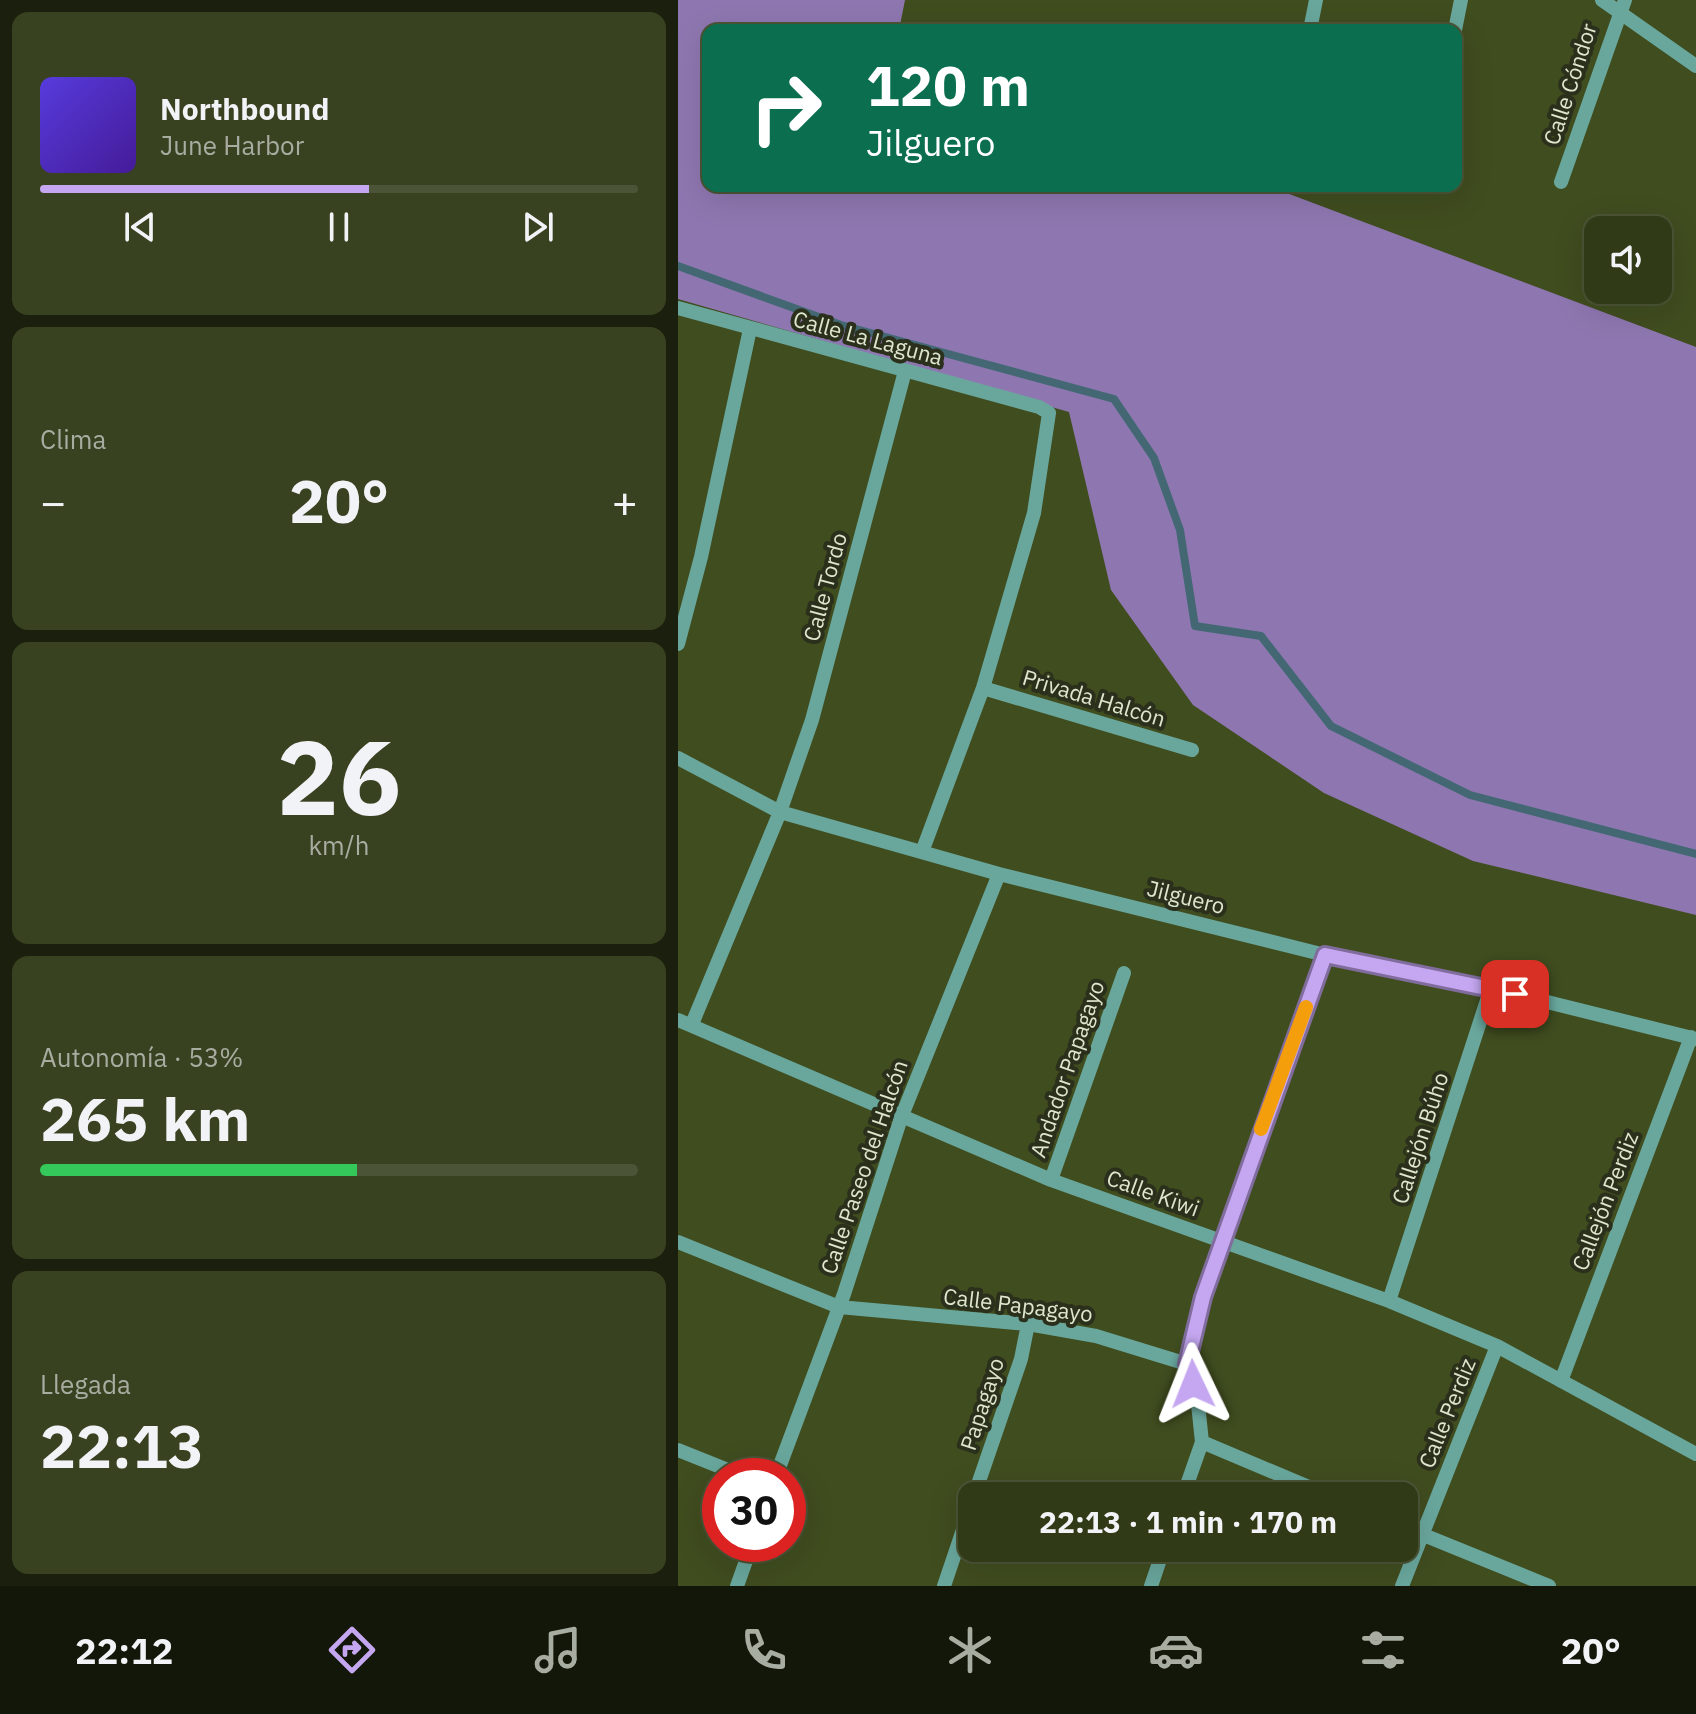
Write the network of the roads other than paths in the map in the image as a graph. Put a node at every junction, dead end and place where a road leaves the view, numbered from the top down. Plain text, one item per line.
1 (1316, 0) edge
2 (1461, 0) edge
3 (1602, 0) edge
4 (1621, 5) edge
5 (1311, 24) edge
6 (1456, 24) edge
7 (1696, 66) edge
8 (1561, 182) dead end
9 (678, 308) edge
10 (750, 329) junction
11 (905, 371) junction
12 (678, 644) edge
13 (983, 688) junction
14 (1192, 750) dead end
15 (678, 758) edge
16 (780, 812) junction
17 (922, 852) junction
18 (999, 874) junction
19 (1325, 955) junction
20 (1124, 973) dead end
21 (1491, 988) junction
22 (685, 1022) edge
23 (1693, 1038) edge
24 (901, 1118) junction
25 (1051, 1180) junction
26 (1221, 1241) junction
27 (678, 1242) edge
28 (1389, 1301) junction
29 (839, 1307) junction
30 (1028, 1324) junction
31 (1497, 1346) junction
32 (1187, 1364) junction
33 (1561, 1381) junction
34 (1202, 1442) junction
35 (678, 1450) edge
36 (1696, 1454) edge
37 (783, 1458) edge
38 (702, 1460) edge
39 (979, 1482) edge
40 (1188, 1482) edge
41 (1297, 1482) edge
42 (1418, 1533) edge
43 (1422, 1535) junction
44 (958, 1544) edge
45 (746, 1562) edge
46 (1159, 1562) edge
47 (737, 1586) edge
48 (944, 1586) edge
49 (1151, 1586) edge
50 (1402, 1586) edge
51 (1549, 1586) edge

1 - 5 street
2 - 6 street
3 - 4 street
4 - 7 street
4 - 8 street, Calle Cóndor
9 - 10 street, Calle La Laguna
10 - 11 street, Calle La Laguna
10 - 12 street
11 - 13 street, Calle La Laguna
11 - 16 street, Calle Tordo
13 - 14 street, Privada Halcón
13 - 17 street
15 - 16 street, Jilguero
16 - 17 street, Jilguero
16 - 22 street, Calle Tordo
17 - 18 street, Jilguero
18 - 19 street, Jilguero
18 - 24 street, Calle Paseo del Halcón
19 - 21 street, Jilguero
19 - 26 street
20 - 25 street, Andador Papagayo
21 - 23 street, Jilguero
21 - 28 street, Callejón Búho
22 - 24 street, Calle Kiwi
23 - 33 street, Callejón Perdiz
24 - 25 street, Calle Kiwi
24 - 29 street, Calle Paseo del Halcón
25 - 26 street, Calle Kiwi
26 - 28 street, Calle Kiwi
26 - 32 street
27 - 29 street, Calle Papagayo
28 - 31 street, Calle Kiwi
29 - 30 street, Calle Papagayo
29 - 37 street, Calle Paseo del Halcón
30 - 32 street, Calle Papagayo
30 - 39 street, Papagayo
31 - 33 street, Calle Kiwi
31 - 43 street, Calle Perdiz
32 - 34 street
33 - 36 street, Calle Kiwi
34 - 40 street
34 - 41 street
35 - 38 street
42 - 43 street
43 - 50 street, Calle Perdiz
43 - 51 street
44 - 48 street
45 - 47 street
46 - 49 street

